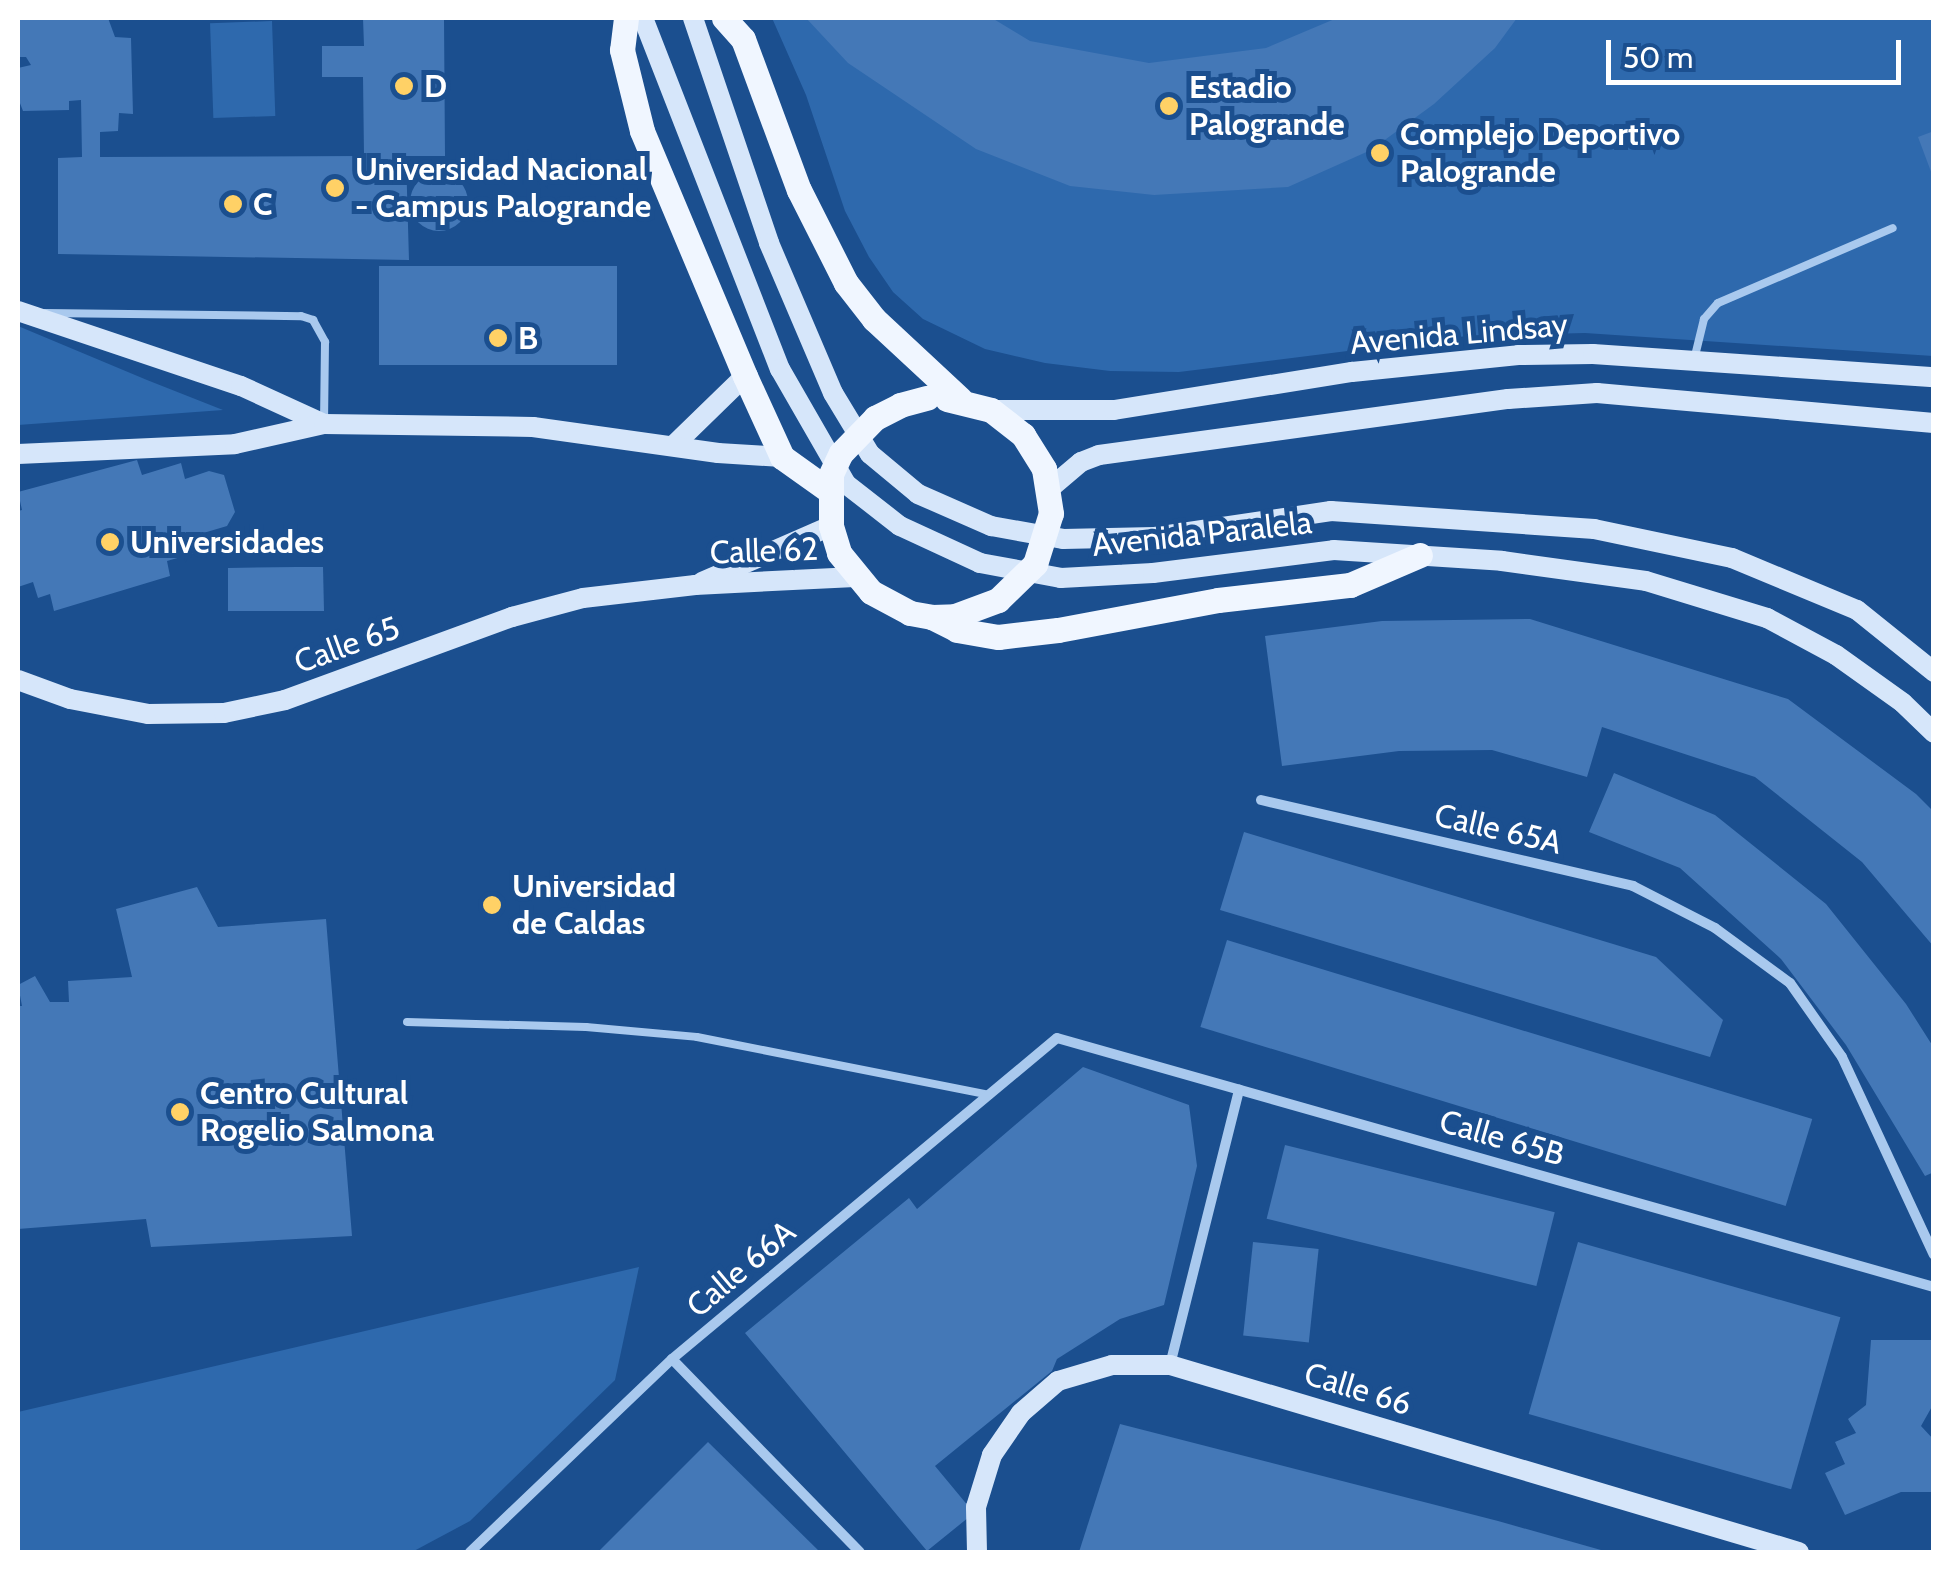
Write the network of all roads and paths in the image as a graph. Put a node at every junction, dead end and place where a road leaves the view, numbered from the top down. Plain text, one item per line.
1 (626, 18) edge
2 (643, 18) edge
3 (693, 18) edge
4 (724, 18) edge
5 (1893, 228) dead end
6 (19, 312) edge
7 (1694, 360) junction
8 (745, 376) junction
9 (1934, 378) edge
10 (960, 399) junction
11 (991, 410) junction
12 (1934, 423) edge
13 (324, 424) junction
14 (675, 444) junction
15 (18, 454) edge
16 (782, 457) junction
17 (831, 483) junction
18 (1050, 501) junction
19 (831, 526) junction
20 (1420, 554) junction
21 (855, 577) junction
22 (696, 585) junction
23 (932, 617) junction
24 (1934, 672) edge
25 (18, 680) edge
26 (1934, 734) edge
27 (1261, 800) dead end
28 (407, 1022) dead end
29 (1057, 1038) joint
30 (1239, 1090) junction
31 (989, 1095) junction
32 (1934, 1255) edge
33 (1934, 1287) edge
34 (672, 1360) junction
35 (1170, 1365) junction
36 (470, 1552) edge
37 (860, 1552) edge
38 (977, 1552) edge
39 (1800, 1552) edge

1 - 8 main road
2 - 20 main road, Avenida Paralela
3 - 24 main road, Avenida Paralela
4 - 10 main road
5 - 7 lane
6 - 13 main road
6 - 13 lane
7 - 9 main road, Avenida Lindsay
7 - 11 main road, Avenida Lindsay
8 - 14 main road
8 - 16 main road
10 - 11 main road
10 - 17 main road, bridge
11 - 18 main road
12 - 18 main road
13 - 14 main road
13 - 15 main road
14 - 16 main road
16 - 17 main road
17 - 19 main road
18 - 23 main road, bridge
19 - 21 main road
19 - 22 main road, Calle 62
20 - 23 main road
20 - 26 main road, Avenida Paralela
21 - 22 main road, Calle 62
21 - 23 main road
22 - 25 main road, Calle 65
27 - 32 street, Calle 65A
28 - 31 lane
29 - 30 street, Calle 65B
29 - 31 street, Calle 66A
30 - 33 street, Calle 65B
30 - 35 street
31 - 34 street, Calle 66A
34 - 36 street, Calle 66A
34 - 37 street
35 - 38 main road, Calle 66
35 - 39 main road, Calle 66

